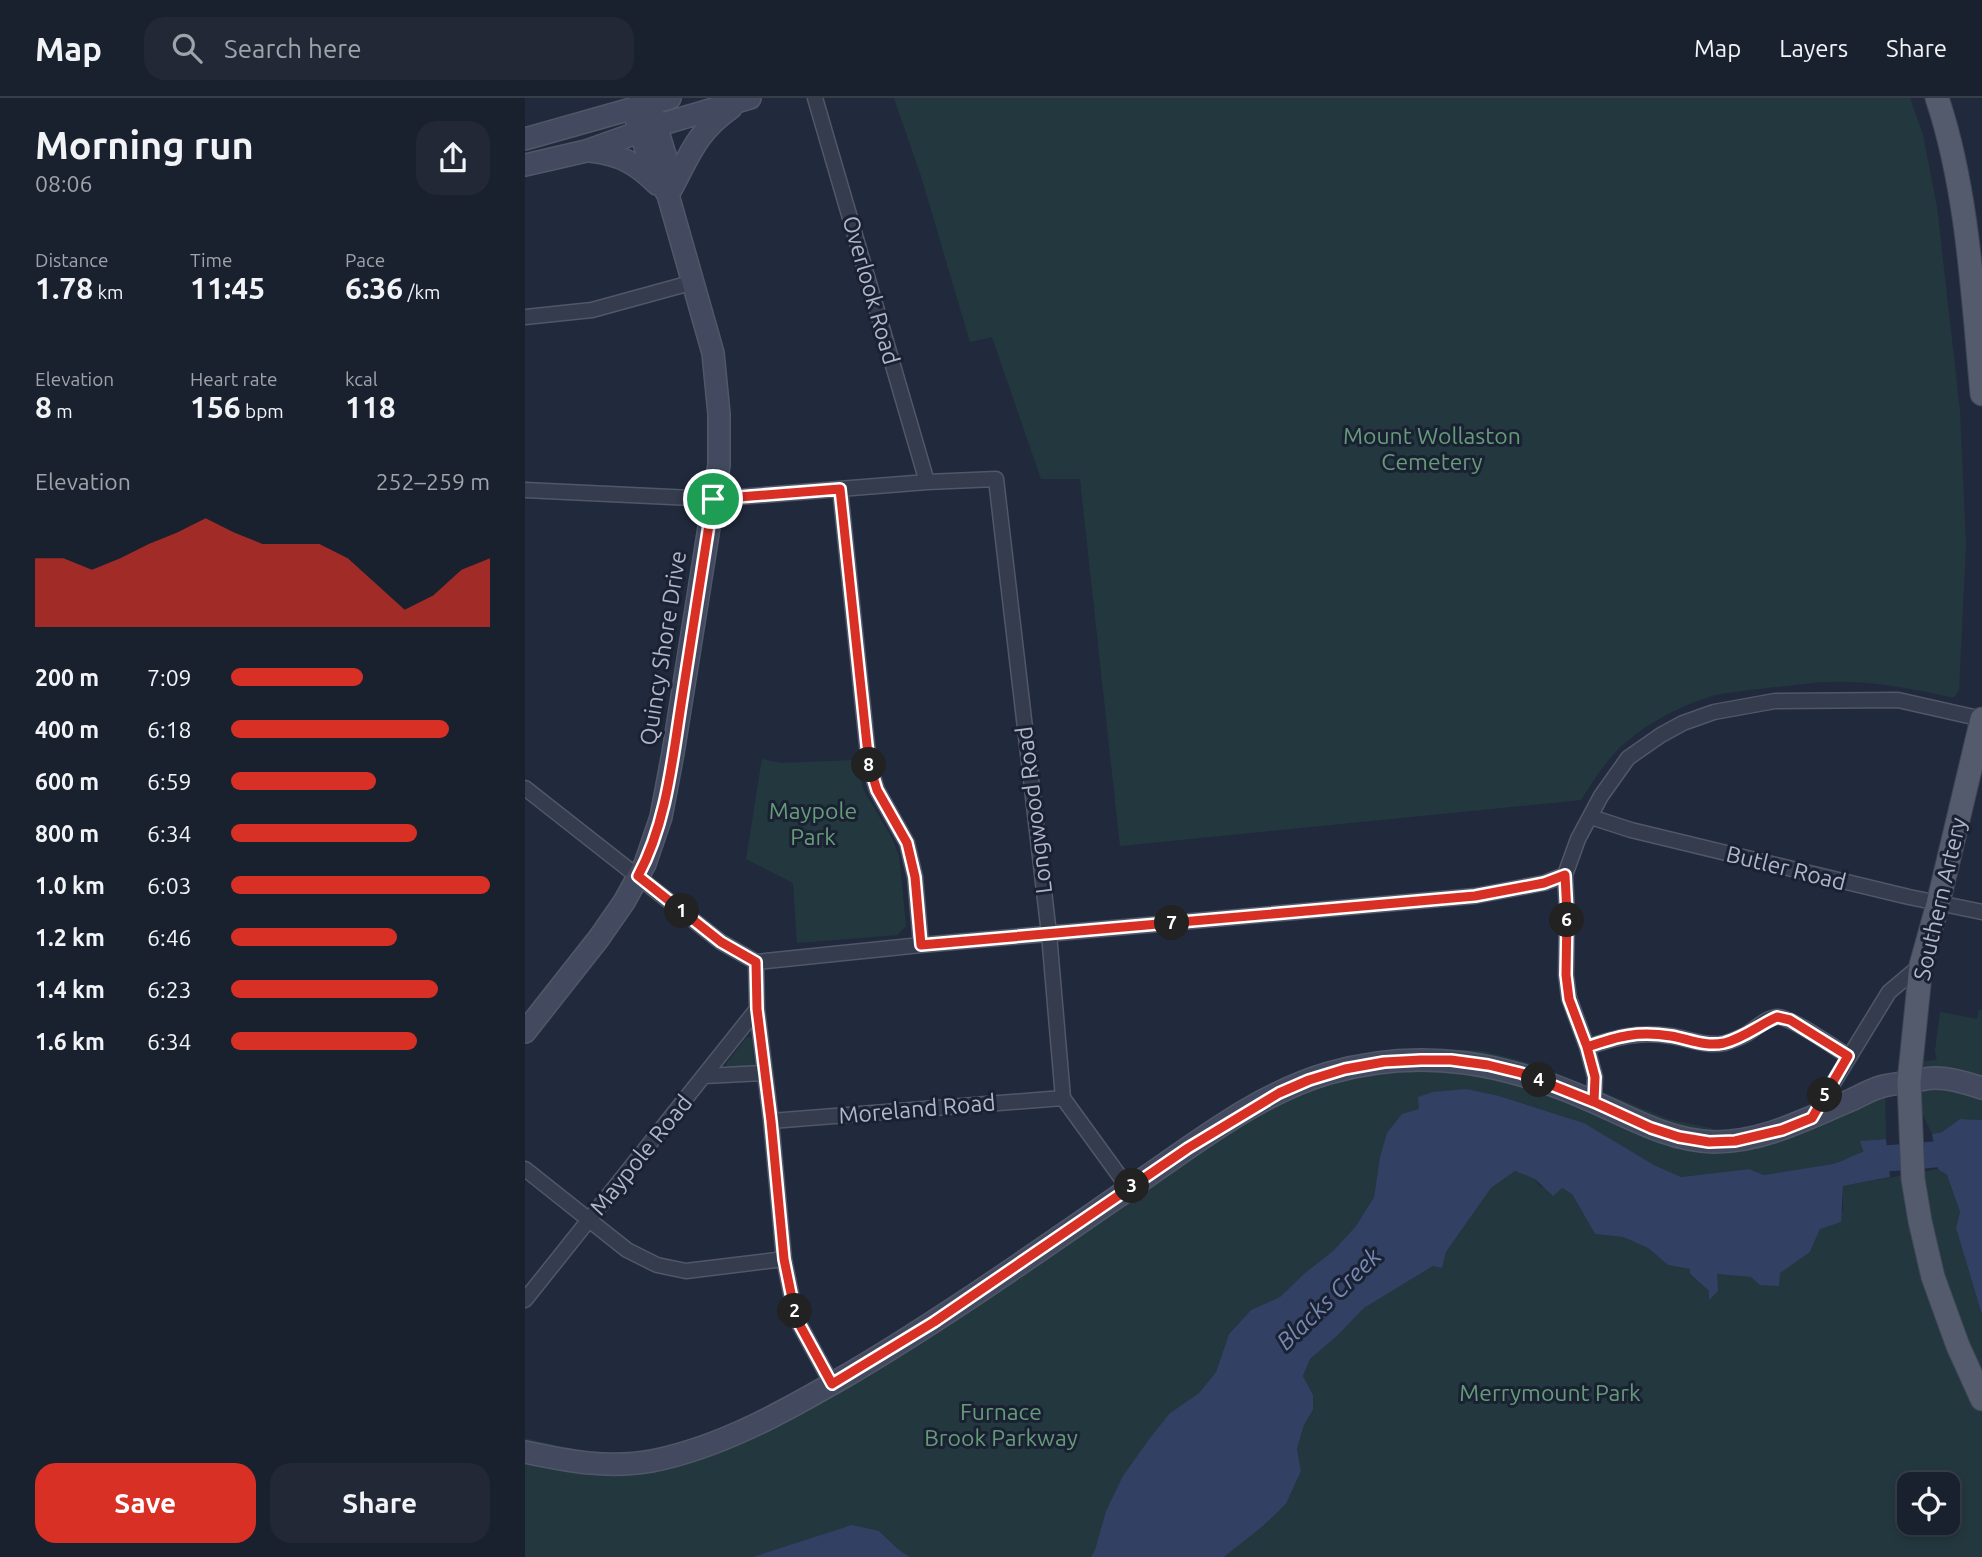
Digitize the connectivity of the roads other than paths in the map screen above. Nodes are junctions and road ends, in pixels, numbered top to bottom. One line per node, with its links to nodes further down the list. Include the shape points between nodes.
1 (815, 98): 13 (street, Overlook Road)
2 (1937, 98): 12 (main road, via 1962,211)
3 (745, 100): 5 (main road); 9 (main road, via 698,138)
4 (651, 104): 5 (main road, Quincy Shore Drive); 6 (main road)
5 (648, 129): 7 (main road); 9 (main road, Quincy Shore Drive, via 652,168)
6 (525, 139)
7 (586, 151): 8 (main road); 9 (main road, via 625,159)
8 (525, 165)
9 (668, 195): 10 (main road, Quincy Shore Drive)
10 (694, 282): 11 (street, via 592,310); 16 (main road, Quincy Shore Drive, via 713,353 719,414 719,465)
11 (525, 317)
12 (1982, 394)
13 (927, 482): 14 (street); 24 (street, Longwood Road, via 996,479)
14 (840, 489): 16 (street); 25 (street, via 869,764 877,790 907,843)
15 (525, 490): 16 (street)
16 (713, 499): 21 (main road, Quincy Shore Drive, via 661,817)
17 (1982, 719): 19 (street, via 1898,700 1775,701 1714,712 1661,734 1628,758); 22 (main road, Southern Artery)
18 (525, 788): 21 (street)
19 (1591, 817): 20 (street); 22 (street, Butler Road)
20 (1565, 875): 24 (street, via 1475,896); 30 (street, via 1569,999)
21 (638, 876): 26 (street, via 721,942); 29 (main road, Quincy Shore Drive, via 599,938)
22 (1938, 904): 23 (street, Butler Road); 27 (main road, Southern Artery)
23 (1982, 912)
24 (1049, 934): 25 (street); 36 (street, Longwood Road)
25 (921, 945): 26 (street)
26 (756, 962): 28 (street)
27 (1921, 965): 31 (street, via 1889,992); 34 (main road, Southern Artery)
28 (757, 1009): 32 (street); 33 (street, Maypole Road)
29 (525, 1032)
30 (1587, 1047): 31 (street, via 1645,1033 1705,1045 1723,1043 1777,1017 1790,1020); 37 (street, via 1595,1077)
31 (1848, 1056): 38 (street)
32 (764, 1073): 33 (street); 39 (street)
33 (704, 1076): 42 (street, Maypole Road)
34 (1909, 1082): 35 (main road, via 1933,1078); 38 (main road, via 1881,1087); 46 (main road, Southern Artery, via 1913,1179 1920,1221 1933,1277)
35 (1982, 1088)
36 (1063, 1098): 39 (street, Moreland Road); 41 (street)
37 (1594, 1102): 38 (main road, via 1651,1128 1709,1142 1759,1136); 41 (main road, via 1521,1073 1451,1060 1384,1062 1345,1069 1267,1099)
38 (1812, 1118)
39 (771, 1121): 43 (street)
40 (525, 1169): 42 (street)
41 (1129, 1189): 45 (main road, via 934,1322)
42 (590, 1219): 43 (street, via 627,1250 657,1265 686,1271); 44 (street, Maypole Road)
43 (784, 1259): 45 (street, via 796,1318)
44 (525, 1300)
45 (832, 1384): 47 (main road, via 727,1437 650,1461 596,1465)
46 (1982, 1399)
47 (525, 1452)

